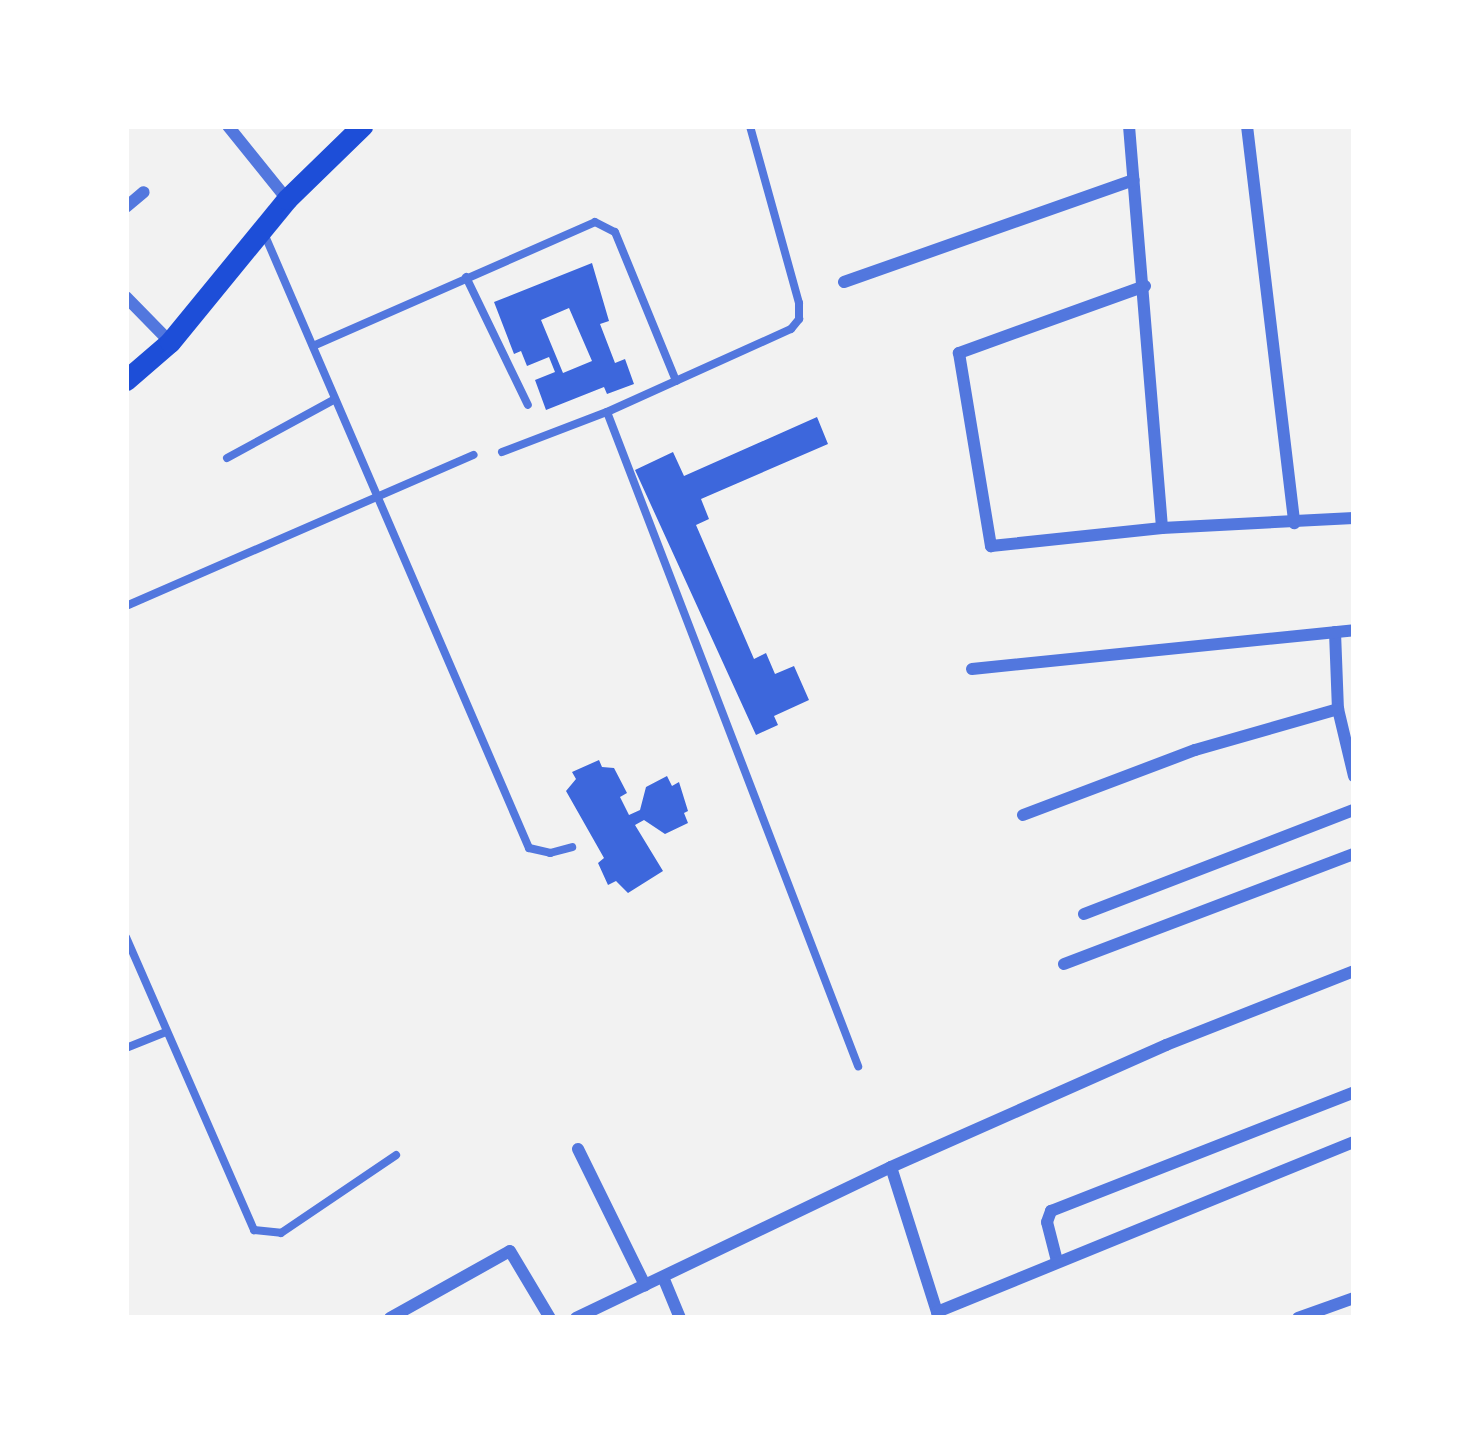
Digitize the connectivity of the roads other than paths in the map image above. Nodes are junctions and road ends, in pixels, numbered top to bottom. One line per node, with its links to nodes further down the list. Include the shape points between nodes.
1 (228, 126): 8 (street)
2 (362, 126): 8 (main road)
3 (750, 126): 18 (lane, via 799,319)
4 (1129, 126): 6 (street)
5 (1247, 126): 27 (street)
6 (1134, 180): 12 (street); 13 (street)
7 (144, 192): 9 (street)
8 (287, 199): 10 (main road)
9 (126, 207)
10 (262, 229): 15 (main road); 16 (lane)
11 (466, 277): 16 (lane); 18 (lane, via 577,228 608,224); 20 (lane)
12 (844, 282)
13 (1144, 286): 28 (street); 28 (street, via 959,353 991,546)
14 (126, 297): 15 (street)
15 (170, 342): 17 (main road)
16 (313, 346): 19 (lane)
17 (126, 380)
18 (676, 382): 21 (lane)
19 (335, 399): 24 (lane); 25 (lane)
20 (528, 405)
21 (607, 412): 22 (lane); 45 (lane)
22 (502, 452)
23 (474, 455): 25 (lane)
24 (227, 458)
25 (377, 500): 29 (lane); 37 (lane, via 529,848)
26 (1354, 518): 27 (street)
27 (1294, 524): 28 (street)
28 (1162, 528)
29 (126, 606)
30 (1354, 630): 31 (street)
31 (1335, 632): 32 (street); 33 (street)
32 (973, 669)
33 (1338, 709): 34 (street); 36 (street, via 1195,750)
34 (1354, 776)
35 (1354, 810): 39 (street)
36 (1024, 815)
37 (572, 847)
38 (1354, 854): 41 (street)
39 (1084, 914)
40 (126, 938): 43 (lane)
41 (1064, 964)
42 (1354, 971): 50 (street)
43 (166, 1032): 44 (lane); 49 (lane, via 254,1230 280,1233)
44 (126, 1048)
45 (858, 1066)
46 (1354, 1092): 51 (street, via 1051,1211)
47 (1354, 1142): 51 (street)
48 (578, 1149): 53 (street)
49 (396, 1155)
50 (891, 1167): 52 (street); 55 (street)
51 (1057, 1261): 55 (street)
52 (663, 1276): 53 (street); 59 (street)
53 (645, 1285): 58 (street)
54 (1354, 1298): 60 (street)
55 (938, 1315)
56 (389, 1318): 57 (street, via 511,1251)
57 (550, 1318)
58 (576, 1318)
59 (680, 1318)
60 (1298, 1318)

